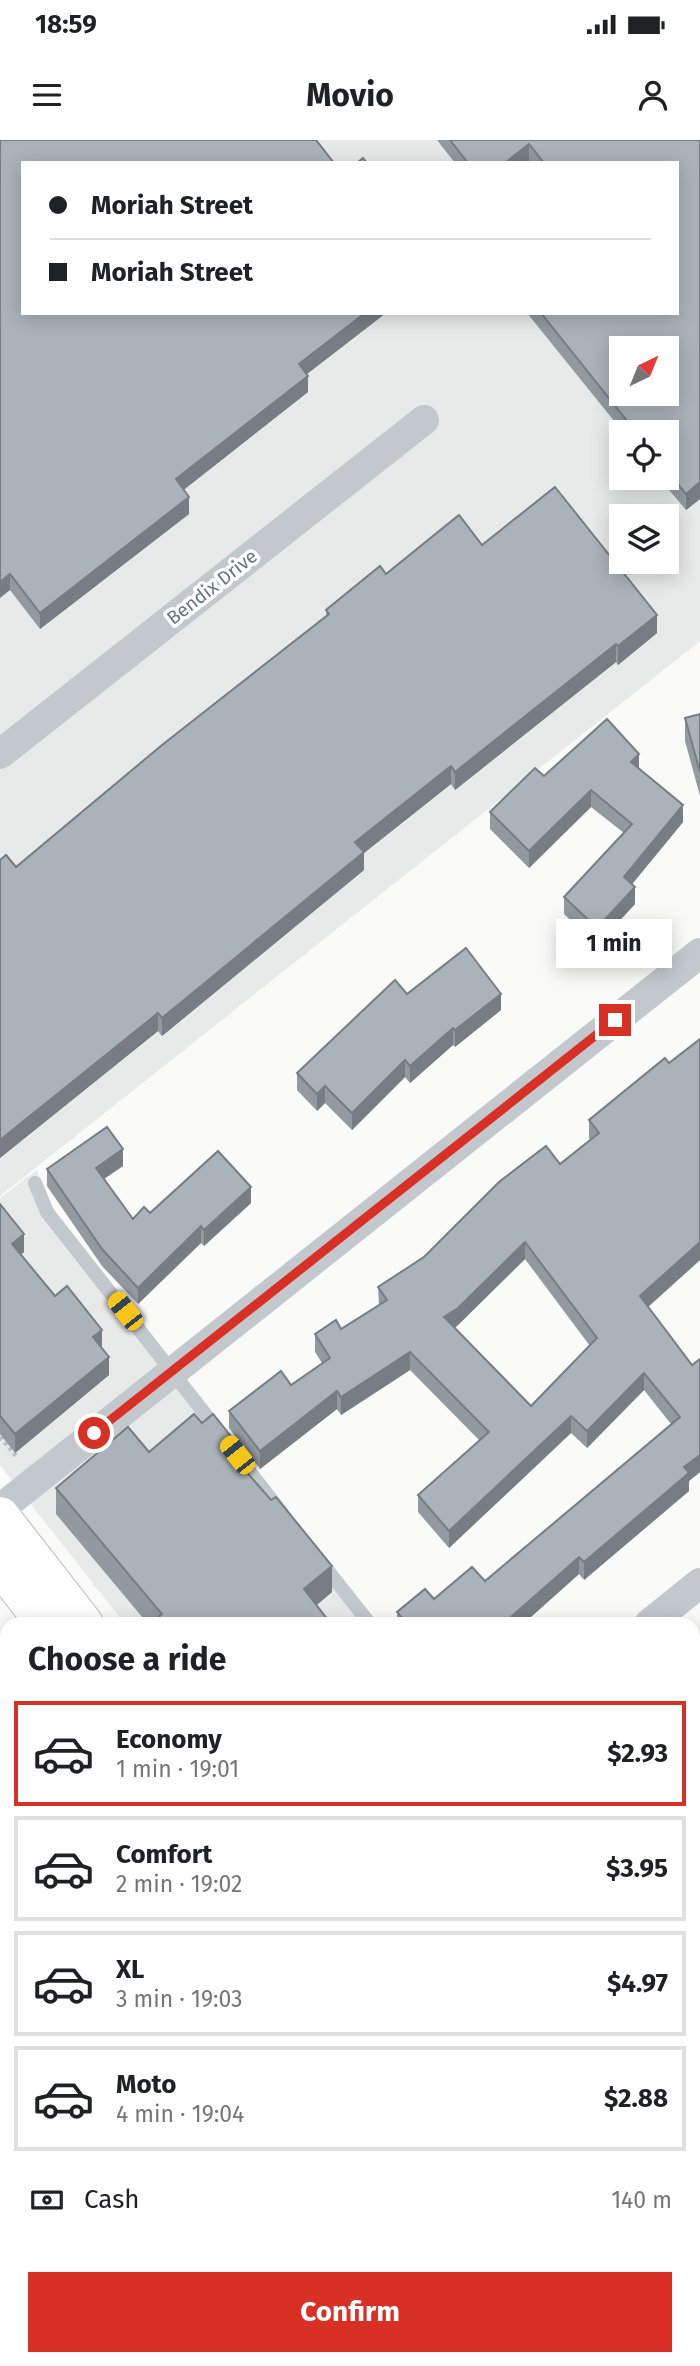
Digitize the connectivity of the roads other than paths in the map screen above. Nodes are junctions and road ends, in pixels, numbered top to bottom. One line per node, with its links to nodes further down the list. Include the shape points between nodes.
1 (424, 419): 2 (street, Bendix Drive)
2 (0, 754)
3 (700, 953): 5 (street)
4 (35, 1183): 5 (lane, via 47,1212)
5 (172, 1371): 6 (street); 8 (lane)
6 (0, 1509)
7 (0, 1516): 13 (main road)
8 (292, 1525)
9 (309, 1547): 14 (lane)
10 (0, 1565): 12 (main road)
11 (700, 1583): 15 (street)
12 (41, 1617)
13 (79, 1617)
14 (364, 1617)
15 (658, 1617)

